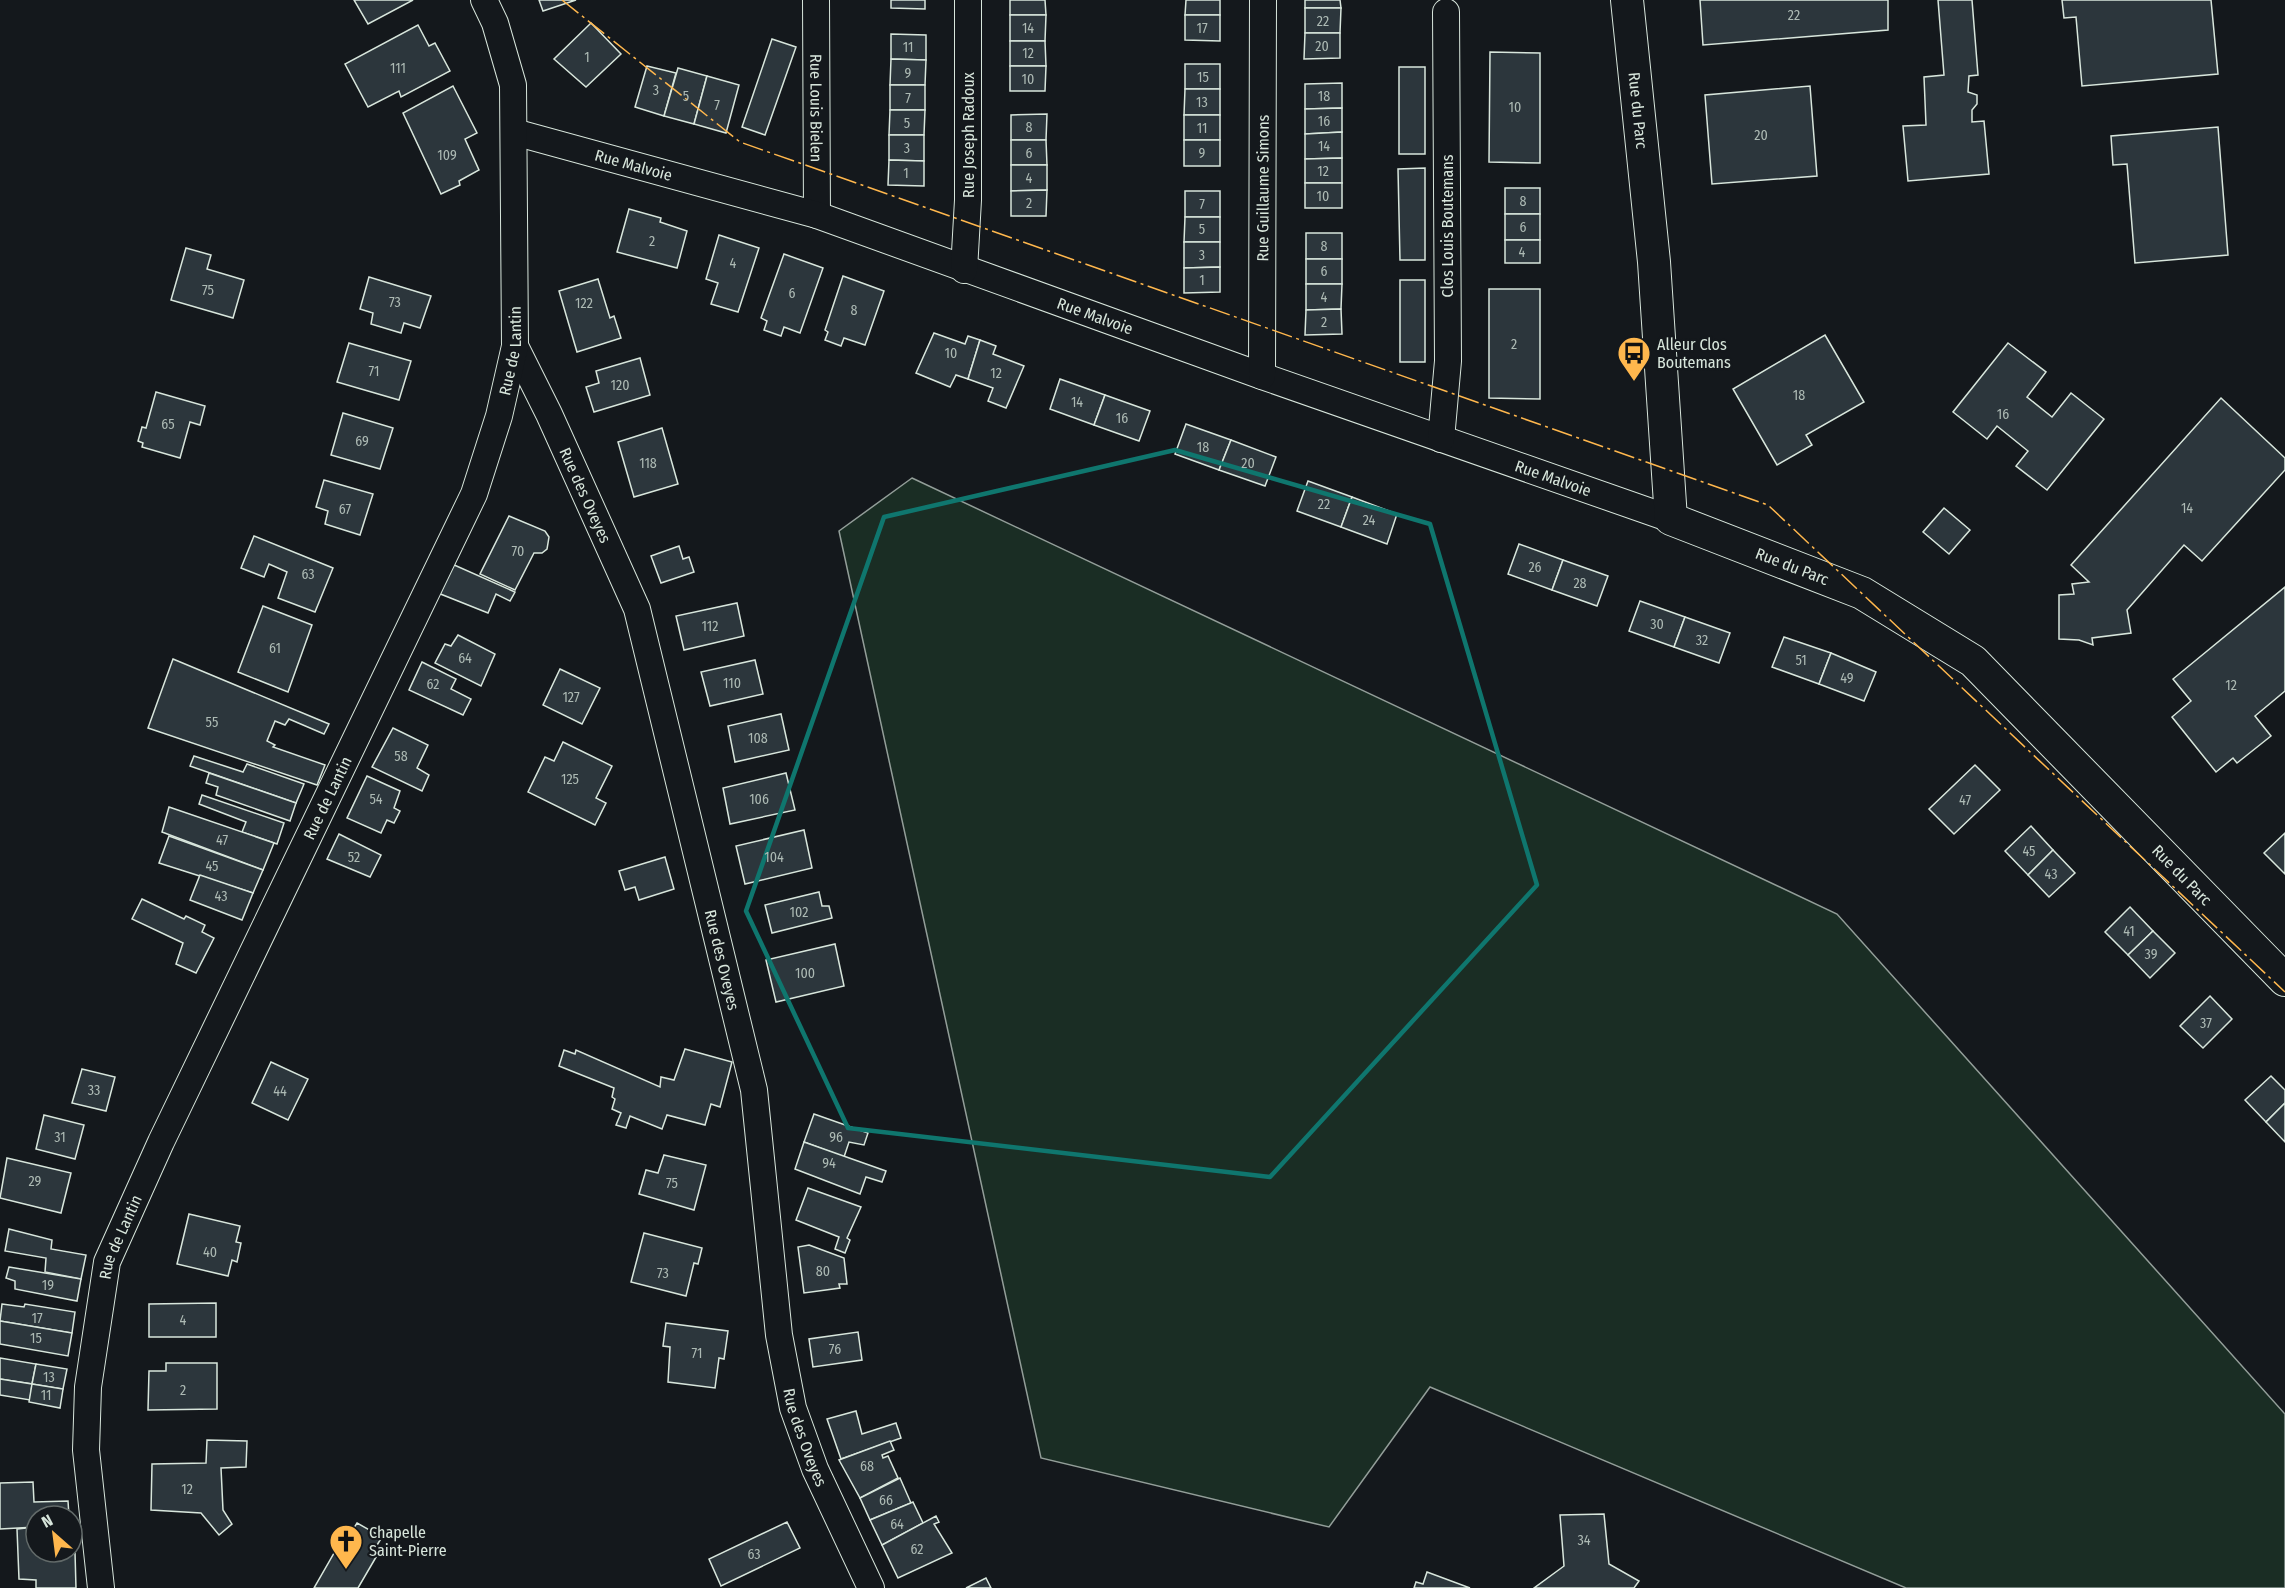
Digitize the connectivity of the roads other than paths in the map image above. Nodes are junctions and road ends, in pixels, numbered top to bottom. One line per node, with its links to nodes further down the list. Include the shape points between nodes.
1 (484, 0): 7 (street, Rue de Lantin, via 513,85)
2 (816, 0): 8 (street, Rue Louis Bielen)
3 (968, 0): 9 (street, Rue Joseph Radoux)
4 (1263, 0): 11 (street, Rue Guillaume Simons)
5 (1627, 0): 13 (street, Rue du Parc, via 1654,262)
6 (1446, 12): 12 (street, Clos Louis Boutemans, via 1448,361)
7 (514, 132): 8 (street, Rue Malvoie); 10 (street, Rue de Lantin)
8 (817, 215): 9 (street, Rue Malvoie)
9 (964, 270): 11 (street, Rue Malvoie)
10 (515, 346): 15 (street, Rue de Lantin, via 500,416 474,494 166,1131 107,1262 88,1387 86,1450); 16 (street, Rue des Oveyes, via 637,609 752,1079 779,1335 793,1408 815,1469)
11 (1262, 376): 12 (street, Rue Malvoie)
12 (1442, 439): 13 (street, Rue Malvoie)
13 (1671, 519): 14 (street, Rue du Parc, via 1862,593 1973,661)
14 (2285, 980)
15 (101, 1588)
16 (871, 1588)

